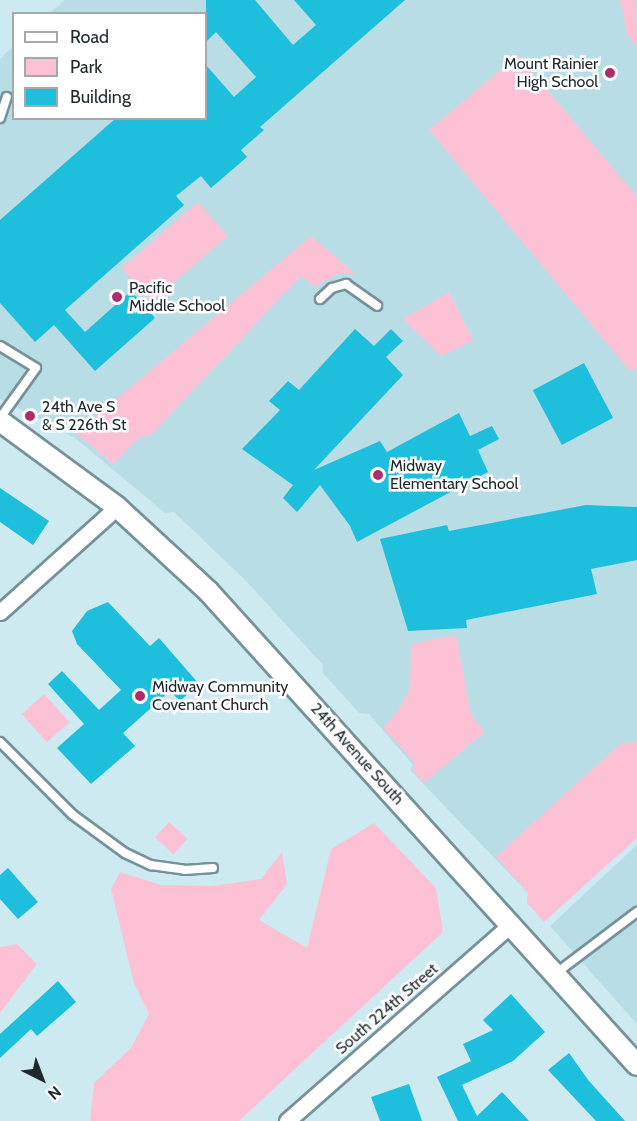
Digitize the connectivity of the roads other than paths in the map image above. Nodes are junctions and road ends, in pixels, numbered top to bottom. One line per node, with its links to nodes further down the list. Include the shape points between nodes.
1 (7, 97): 2 (lane)
2 (0, 118)
3 (320, 298): 4 (lane, via 332,288 346,284)
4 (377, 306)
5 (0, 346): 6 (lane, via 36,369)
6 (0, 420): 7 (street, 24th Avenue South)
7 (117, 507): 8 (street); 12 (street, 24th Avenue South, via 237,621)
8 (0, 612)
9 (0, 742): 10 (lane, via 73,815 125,853 151,865)
10 (213, 868)
11 (637, 912): 13 (lane)
12 (511, 924): 13 (street, 24th Avenue South); 15 (street, South 224th Street)
13 (555, 974): 14 (street, 24th Avenue South)
14 (637, 1065)
15 (287, 1121)

